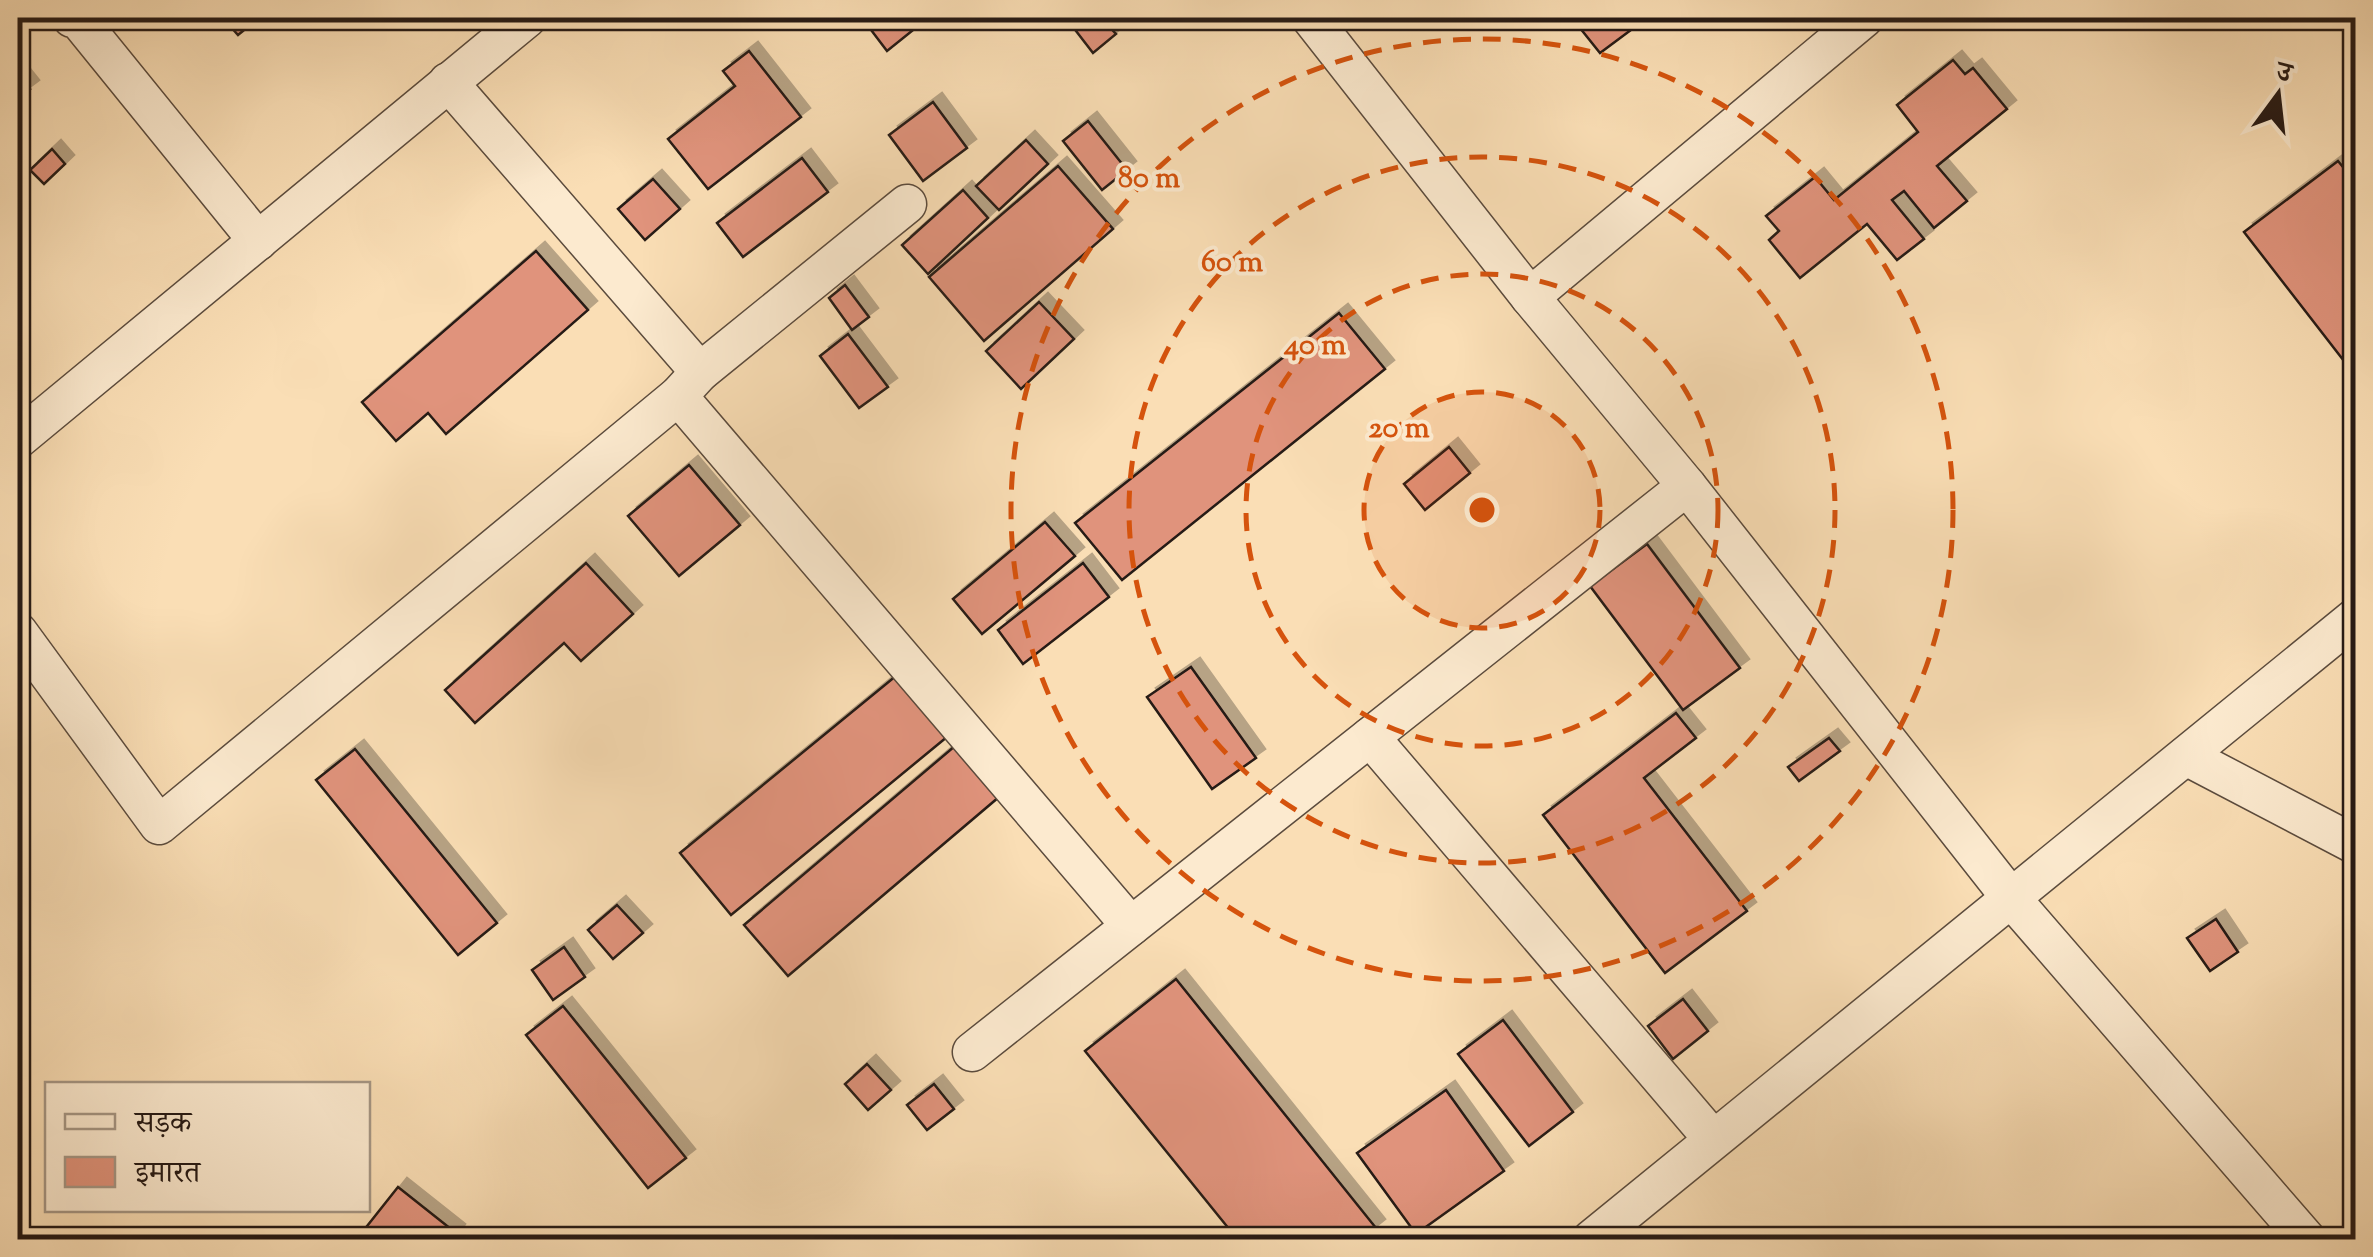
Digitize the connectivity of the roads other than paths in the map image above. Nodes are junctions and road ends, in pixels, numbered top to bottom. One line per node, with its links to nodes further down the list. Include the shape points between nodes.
1 (72, 18): 7 (street)
2 (526, 18): 5 (street)
3 (1310, 18): 8 (street)
4 (1864, 18): 8 (street)
5 (448, 82): 7 (street); 9 (street)
6 (907, 204): 9 (street)
7 (258, 241): 10 (street)
8 (1530, 296): 11 (street)
9 (689, 384): 13 (street, via 159,825); 18 (street)
10 (18, 439)
11 (1687, 486): 14 (street); 17 (street)
12 (2356, 617): 15 (street)
13 (18, 632)
14 (1370, 737): 18 (street); 20 (street)
15 (2186, 756): 16 (street); 17 (street)
16 (2356, 846)
17 (2011, 898): 20 (street); 22 (street)
18 (1131, 926): 19 (street)
19 (972, 1052)
20 (1712, 1138): 21 (street)
21 (1591, 1240)
22 (2307, 1240)

